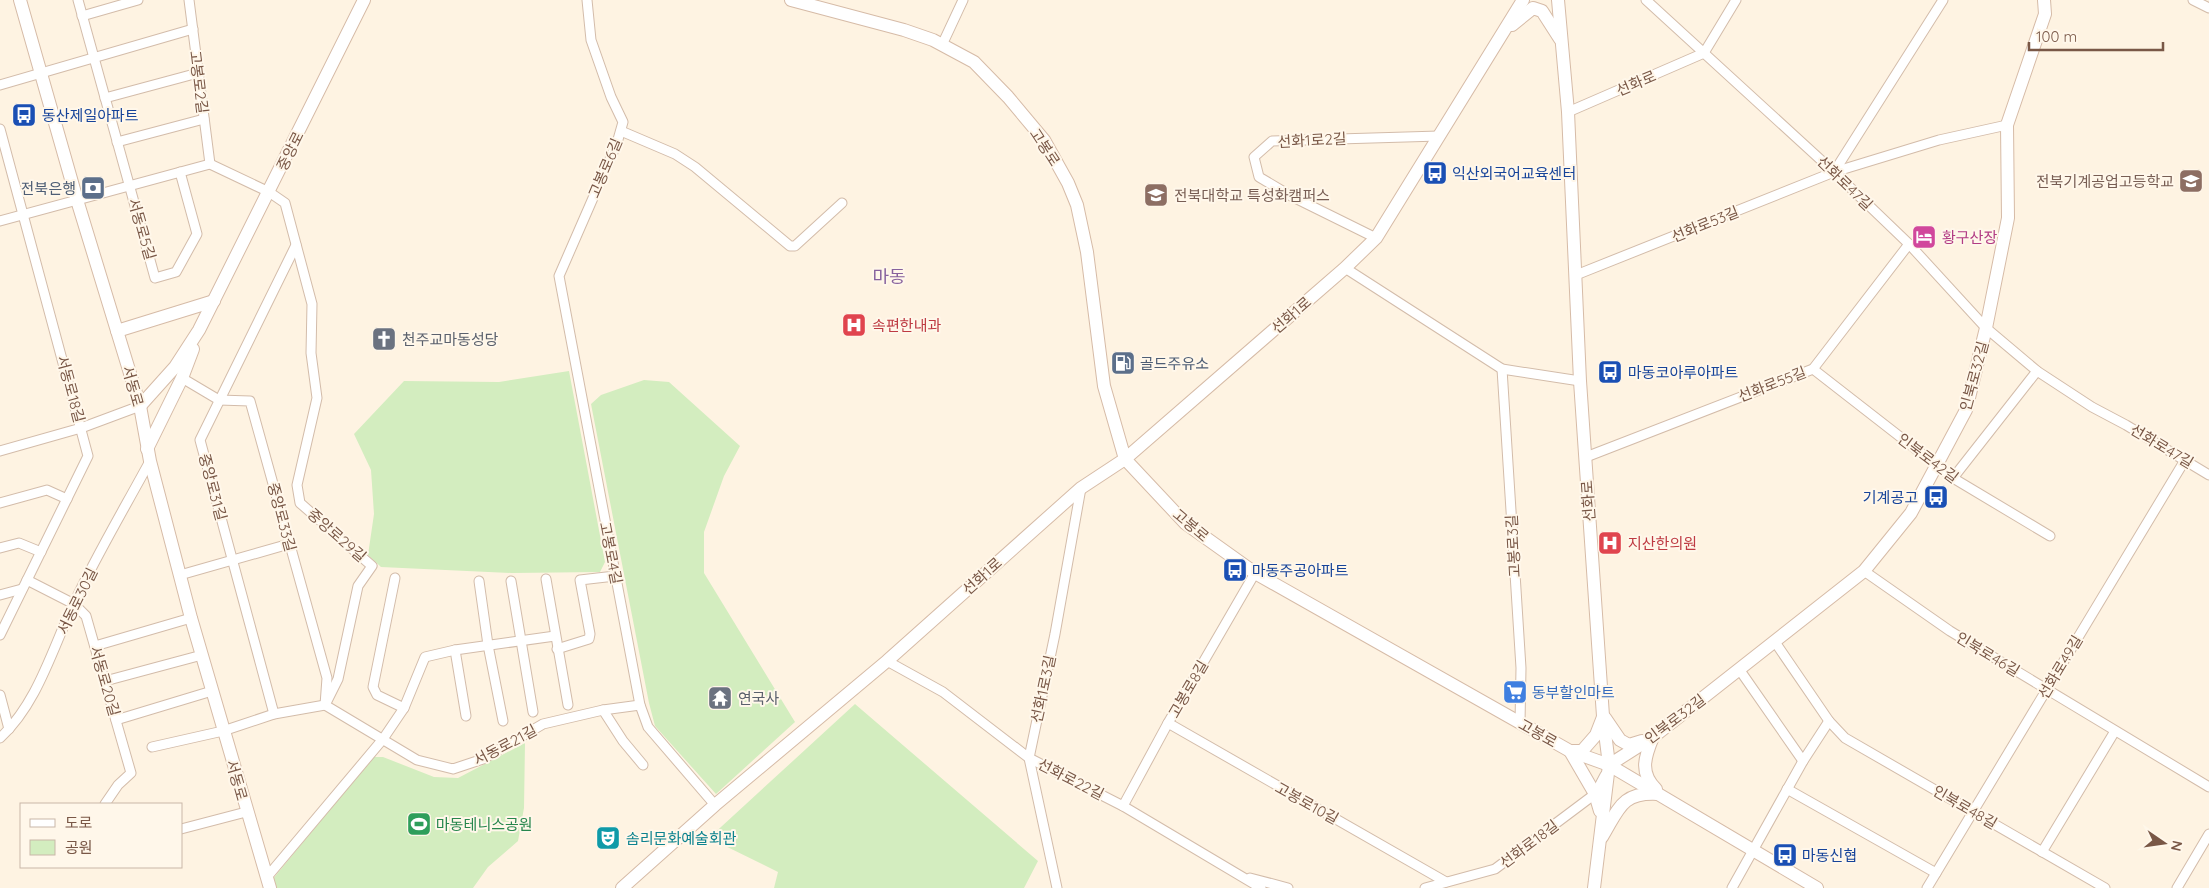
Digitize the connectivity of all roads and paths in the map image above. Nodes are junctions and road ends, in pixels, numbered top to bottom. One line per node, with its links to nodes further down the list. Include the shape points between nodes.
1 (20, 0): 24 (street, 서동로)
2 (78, 0): 17 (street, 서동로5길)
3 (138, 0): 17 (street)
4 (189, 0): 18 (street, 고봉로2길)
5 (364, 0): 39 (street, 중앙로)
6 (587, 0): 32 (street, 고봉로6길, via 591,40 623,122)
7 (791, 0): 21 (street, 고봉로, via 904,30)
8 (962, 0): 21 (street)
9 (1523, 0): 19 (street, 선화1로)
10 (1558, 0): 20 (street, 선화로)
11 (1646, 0): 22 (street, 선화로47길)
12 (1736, 0): 22 (street)
13 (1943, 0): 37 (street)
14 (2044, 0): 30 (street, 인북로32길, via 2045,14)
15 (2193, 0): 16 (street)
16 (2209, 8)
17 (82, 16): 23 (street, 서동로5길)
18 (193, 29): 23 (street); 25 (street, 고봉로2길)
19 (1505, 30): 20 (street, via 1533,8 1542,11); 33 (street, 선화1로)
20 (1560, 39): 28 (street, 선화로)
21 (942, 45): 65 (street, 고봉로, via 974,62 1008,97 1044,140 1068,183 1077,205 1087,252 1104,386)
22 (1704, 53): 28 (street, 선화로); 37 (street, 선화로47길)
23 (94, 57): 24 (street); 27 (street, 서동로5길)
24 (40, 72): 26 (street); 40 (street, 서동로)
25 (198, 73): 27 (street); 29 (street, 고봉로2길)
26 (0, 85)
27 (105, 98): 34 (street, 서동로5길)
28 (1568, 112): 48 (street, 선화로)
29 (204, 119): 34 (street); 35 (street, 고봉로2길)
30 (2007, 126): 37 (street, 선화로53길, via 1939,140); 51 (street, 인북로32길, via 2008,218)
31 (0, 129): 42 (street, 서동로18길)
32 (621, 131): 41 (street, via 675,154 790,246 795,246); 49 (street, 고봉로6길)
33 (1439, 136): 44 (street, 선화1로); 44 (street, 선화1로2길, via 1272,141 1254,158 1259,176 1291,196)
34 (118, 142): 38 (street, 서동로5길)
35 (210, 164): 36 (street); 39 (street)
36 (180, 172): 38 (street); 38 (street, 서동로5길, via 197,234 176,272 155,278)
37 (1834, 172): 45 (street, 선화로47길); 48 (street, 선화로53길)
38 (129, 185): 40 (street)
39 (269, 192): 46 (street, 중앙로29길, via 285,203); 50 (street, 중앙로)
40 (77, 200): 42 (street); 53 (street, 서동로)
41 (842, 203)
42 (23, 215): 43 (street); 61 (street, 서동로18길)
43 (0, 221)
44 (1376, 238): 47 (street, 선화1로)
45 (1909, 244): 51 (street, 선화로47길); 55 (street, 선화로55길)
46 (296, 245): 59 (street, 중앙로31길); 106 (street, 중앙로29길, via 312,304 311,353 317,398 297,485 300,502 372,566 358,586 338,679)
47 (1345, 268): 54 (street); 65 (street, 선화1로)
48 (1576, 275): 58 (street, 선화로)
49 (559, 276): 81 (street, 고봉로4길)
50 (214, 300): 52 (street, 중앙로); 53 (street)
51 (1986, 328): 56 (street, 선화로47길); 67 (street, 인북로32길, via 1966,410)
52 (199, 330): 57 (street); 60 (street, 중앙로, via 175,367)
53 (117, 331): 60 (street, 서동로)
54 (1502, 369): 58 (street); 118 (street, 고봉로3길, via 1520,668)
55 (1813, 369): 64 (street, 선화로55길); 67 (street, 인북로42길)
56 (2037, 371): 66 (street, 선화로47길); 69 (street)
57 (182, 378): 59 (street, 중앙로33길); 63 (street)
58 (1580, 381): 64 (street, 선화로)
59 (218, 400): 74 (street, 중앙로33길, via 250,401); 77 (street, 중앙로31길, via 200,440)
60 (140, 406): 61 (street); 63 (street, 서동로)
61 (81, 428): 62 (street); 71 (street, 서동로18길, via 88,456)
62 (0, 451)
63 (148, 455): 80 (street, 서동로); 89 (street, 서동로30길)
64 (1586, 457): 114 (street, 선화로)
65 (1125, 459): 70 (street, 선화1로); 79 (street, 고봉로, via 1185,523)
66 (2184, 460): 68 (street, 선화로47길); 103 (street, 선화로49길)
67 (1937, 467): 69 (street, 인북로42길); 78 (street, 인북로32길, via 1911,514)
68 (2209, 475)
69 (1953, 478): 73 (street, 인북로42길)
70 (1081, 488): 100 (street, 선화1로); 128 (street, 선화1로3길, via 1055,634)
71 (67, 499): 72 (street, via 47,490); 76 (street, 서동로18길)
72 (0, 503)
73 (2050, 536)
74 (289, 544): 77 (street); 106 (street, 중앙로33길, via 327,678)
75 (0, 548): 76 (street, via 19,543)
76 (41, 552): 84 (street, 서동로18길)
77 (232, 560): 80 (street); 112 (street, 중앙로31길)
78 (1864, 571): 94 (street, 인북로32길); 103 (street, 인북로46길, via 1950,631)
79 (1255, 574): 118 (street, 고봉로); 119 (street, 고봉로8길)
80 (180, 575): 90 (street, 서동로)
81 (615, 576): 97 (street, via 580,580 589,639); 108 (street, 고봉로4길)
82 (395, 578): 109 (street, via 373,687 377,695)
83 (546, 579): 92 (street)
84 (27, 580): 87 (street, 서동로18길); 89 (street, 서동로20길)
85 (479, 580): 95 (street)
86 (511, 581): 93 (street)
87 (22, 589): 88 (street); 91 (street, 서동로18길)
88 (0, 595)
89 (74, 604): 96 (street, 서동로20길, via 86,616); 120 (street, 서동로30길, via 32,697)
90 (191, 618): 96 (street); 99 (street, 서동로)
91 (0, 635)
92 (555, 636): 93 (street); 97 (street)
93 (520, 640): 95 (street); 111 (street)
94 (1775, 642): 101 (street, 인북로32길); 117 (street, 인북로48길)
95 (488, 645): 98 (street); 116 (street)
96 (95, 646): 102 (street, 서동로20길)
97 (557, 649): 107 (street)
98 (455, 650): 109 (street, via 422,660); 113 (street)
99 (202, 655): 102 (street); 104 (street, 서동로)
100 (887, 661): 128 (street, 선화로22길, via 943,692); 137 (street, 선화1로)
101 (1739, 669): 123 (street, 인북로32길); 129 (street)
102 (105, 682): 115 (street, 서동로20길)
103 (2046, 690): 122 (street, 인북로46길); 140 (street, 선화로49길)
104 (212, 691): 115 (street); 121 (street, 서동로)
105 (0, 696): 120 (street)
106 (325, 705): 112 (street); 125 (street, 서동로21길)
107 (568, 705)
108 (640, 705): 110 (street, 서동로21길); 137 (street, 고봉로4길, via 648,727)
109 (404, 708): 125 (street)
110 (603, 710): 125 (street, 서동로21길, via 543,724 483,759 453,769 418,760); 130 (street)
111 (533, 712)
112 (274, 714): 121 (street)
113 (466, 716)
114 (1603, 716): 123 (street, via 1620,740 1629,745); 127 (street, via 1589,746 1582,751); 131 (street, 선화로)
115 (116, 720): 136 (street, 서동로20길, via 131,773)
116 (503, 721)
117 (1829, 721): 129 (street); 140 (street, 인북로48길, via 1846,738)
118 (1520, 722): 127 (street, 고봉로)
119 (1168, 723): 138 (street, 고봉로8길); 149 (street, 고봉로10길)
120 (9, 729): 124 (street, 서동로30길)
121 (223, 731): 126 (street); 139 (street, 서동로)
122 (2115, 732): 132 (street, 인북로46길); 145 (street)
123 (1654, 737): 131 (street, 인북로32길); 135 (street, via 1645,757 1647,781)
124 (0, 738)
125 (383, 739): 148 (street)
126 (152, 747)
127 (1570, 751): 131 (street, 고봉로); 134 (street)
128 (1028, 758): 138 (street, 선화로22길); 151 (street, 선화1로3길)
129 (1803, 761): 133 (street)
130 (643, 765)
131 (1609, 765): 134 (street, 선화로18길); 135 (street, 고봉로); 143 (street, 선화로)
132 (2209, 787)
133 (1788, 789): 144 (street); 146 (street)
134 (1596, 794): 143 (street, via 1600,807); 149 (street, 선화로18길, via 1495,869)
135 (1661, 794): 143 (street, via 1641,793 1628,798); 144 (street, 고봉로)
136 (106, 803)
137 (715, 805): 150 (street, 선화1로)
138 (1123, 806): 147 (street, 선화로22길)
139 (246, 812): 141 (street, 서동로); 148 (street, 서동로)
140 (1972, 812): 145 (street, 인북로48길); 146 (street, 선화로49길)
141 (182, 829)
142 (2209, 834): 160 (street)
143 (1599, 841): 155 (street, 선화로)
144 (1753, 850): 156 (street); 157 (street, 고봉로)
145 (2042, 852): 159 (street, 인북로48길)
146 (1936, 873): 158 (street, 선화로49길)
147 (1243, 876): 152 (street, 선화로22길); 153 (street)
148 (268, 882)
149 (1446, 882): 154 (street, 선화로18길)
150 (622, 888)
151 (1057, 888)
152 (1261, 888)
153 (1288, 888)
154 (1425, 888)
155 (1594, 888)
156 (1732, 888)
157 (1817, 888)
158 (1927, 888)
159 (2105, 888)
160 (2176, 888)

